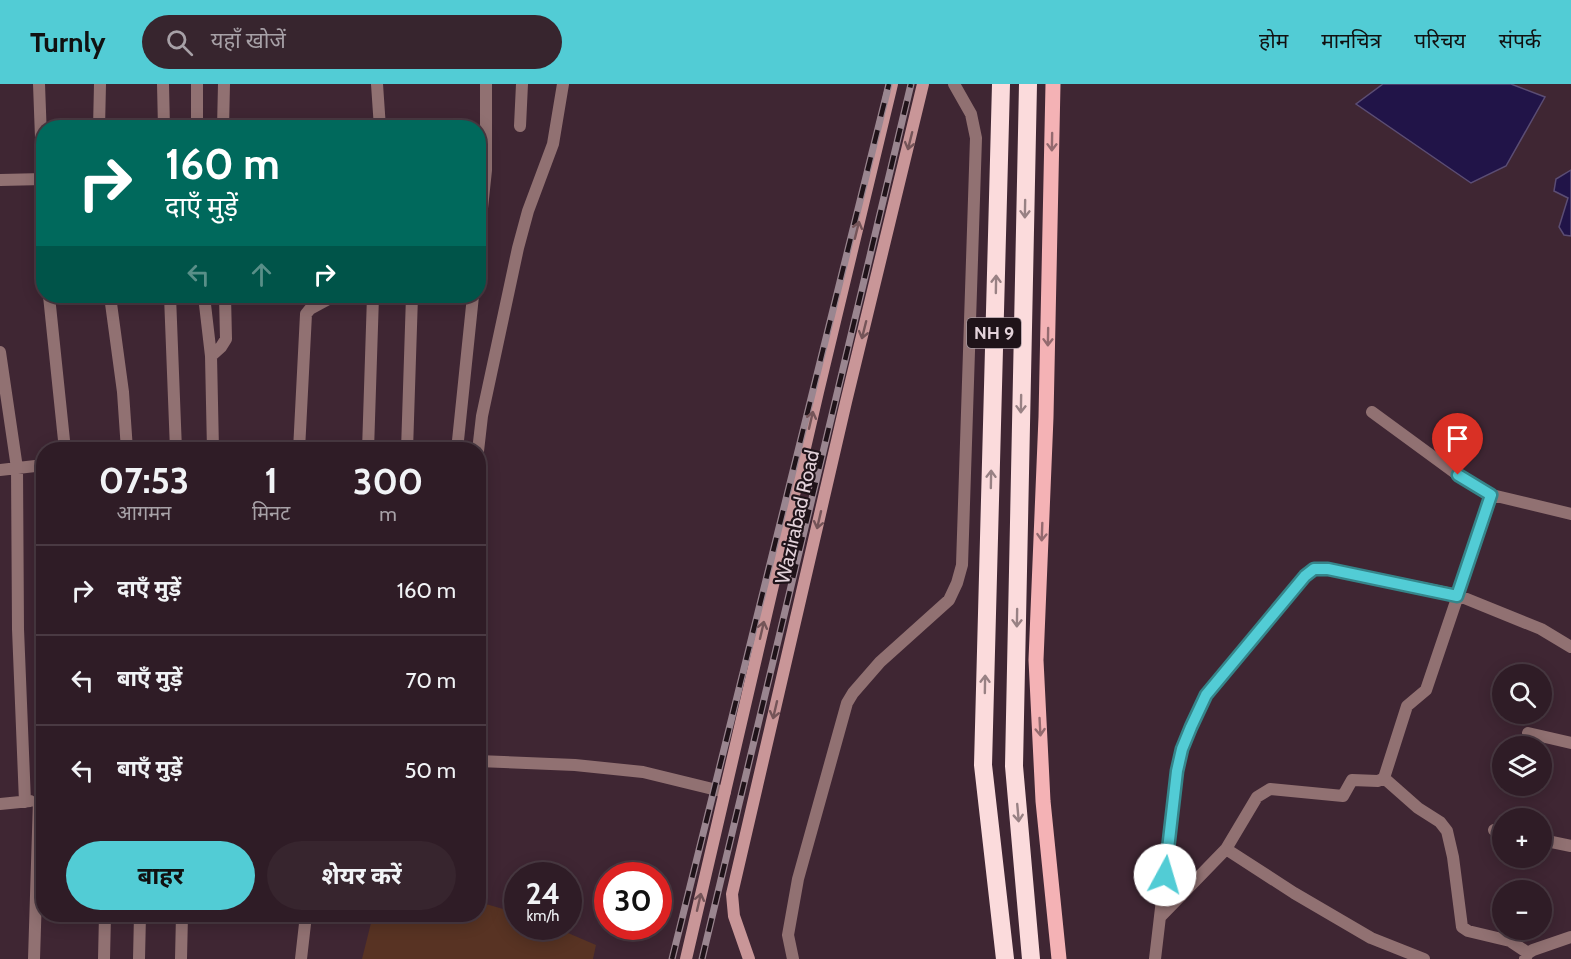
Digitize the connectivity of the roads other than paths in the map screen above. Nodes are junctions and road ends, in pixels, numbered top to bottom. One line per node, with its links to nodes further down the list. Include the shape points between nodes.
1 (39, 84): 16 (street)
2 (100, 84): 17 (street)
3 (163, 84): 18 (street)
4 (197, 84): 19 (street)
5 (224, 84): 20 (street)
6 (377, 84): 21 (street)
7 (486, 84): 22 (street)
8 (522, 84): 23 (street)
9 (563, 84): 46 (street, via 553,144 518,248)
10 (892, 84): 58 (main road, Wazirabad Road, one-way to 10)
11 (923, 84): 80 (main road, Wazirabad Road, one-way to 80, via 732,894 734,916)
12 (954, 84): 81 (street, via 971,114 976,138 962,565 949,600 880,662 847,703 798,879 788,935)
13 (1001, 84): 71 (highway, NH 9, one-way to 13, via 983,765)
14 (1028, 84): 84 (highway, NH 9, one-way to 84, via 1014,766)
15 (1053, 84): 85 (main road, one-way to 85, via 1036,660 1043,801)
16 (40, 120)
17 (99, 120)
18 (164, 120)
19 (196, 120)
20 (223, 120)
21 (379, 120)
22 (484, 120)
23 (520, 126)
24 (36, 179): 25 (street)
25 (0, 180)
26 (51, 303): 38 (street)
27 (111, 303): 39 (street)
28 (170, 303): 40 (street)
29 (205, 303): 36 (street)
30 (225, 303): 36 (street, via 226,339)
31 (321, 303): 42 (street, via 306,314)
32 (373, 303): 43 (street)
33 (412, 303): 44 (street)
34 (472, 303): 45 (street)
35 (0, 352): 48 (street)
36 (211, 356): 41 (street)
37 (1372, 412): 50 (street)
38 (64, 442)
39 (126, 442)
40 (176, 442)
41 (213, 442)
42 (299, 442)
43 (369, 442)
44 (407, 442)
45 (458, 442)
46 (479, 442)
47 (36, 466): 48 (street)
48 (17, 468): 49 (street); 60 (street)
49 (0, 470)
50 (1491, 495): 51 (street); 52 (street)
51 (1571, 514)
52 (1457, 596): 53 (street, via 1541,629); 57 (street, via 1425,690 1407,705); 66 (street, via 1328,569 1314,569 1305,576 1206,695 1191,727 1177,771)
53 (1571, 647)
54 (1528, 733): 55 (street)
55 (1571, 743)
56 (486, 761): 58 (street, via 643,772)
57 (1384, 778): 64 (street, via 1352,780 1343,796 1270,789 1257,797); 73 (street, via 1447,831 1461,927 1510,940)
58 (724, 792): 79 (main road, Wazirabad Road, one-way to 58)
59 (36, 801): 60 (street)
60 (25, 802): 61 (street)
61 (0, 804)
62 (1552, 842): 63 (street)
63 (1571, 846)
64 (1226, 849): 66 (street); 87 (street, via 1371,938)
65 (36, 914): 74 (street)
66 (1161, 916): 86 (street)
67 (105, 922): 75 (street)
68 (141, 922): 76 (street)
69 (182, 922): 77 (street)
70 (305, 922): 78 (street)
71 (1001, 931): 82 (main road); 83 (highway)
72 (1570, 938): 73 (street)
73 (1526, 956)
74 (34, 959)
75 (104, 959)
76 (139, 959)
77 (181, 959)
78 (301, 959)
79 (686, 959)
80 (749, 959)
81 (793, 959)
82 (998, 959)
83 (1005, 959)
84 (1031, 959)
85 (1059, 959)
86 (1155, 959)
87 (1424, 959)

